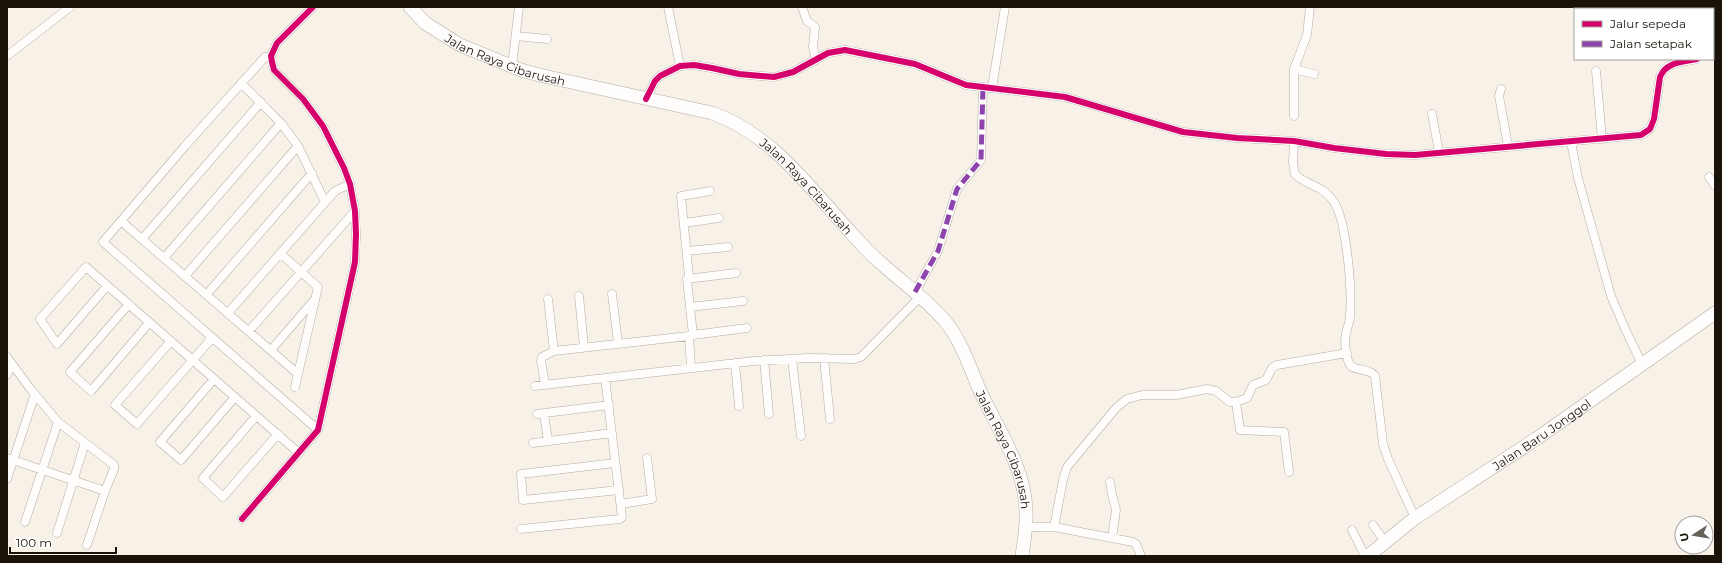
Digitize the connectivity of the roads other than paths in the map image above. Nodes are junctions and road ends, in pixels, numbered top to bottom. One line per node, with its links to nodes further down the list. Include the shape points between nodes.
1 (70, 7): 11 (street)
2 (313, 7): 12 (street, via 277,43)
3 (410, 7): 15 (main road, Jalan Raya Cibarusah, via 425,23 456,43)
4 (519, 7): 9 (street)
5 (668, 7): 16 (street)
6 (802, 7): 13 (street, via 807,21 815,28 813,47)
7 (1005, 7): 22 (street)
8 (1310, 7): 17 (street, via 1307,35)
9 (516, 36): 10 (street); 15 (street)
10 (547, 39)
11 (7, 56)
12 (271, 56): 20 (street, via 265,57); 37 (street, via 274,70 303,100 323,126)
13 (816, 60): 16 (street, via 793,72 774,77 739,74 700,66); 21 (street, via 836,51 853,50 915,64 966,85)
14 (1692, 60): 29 (street, via 1669,65 1662,71 1654,119 1647,132 1641,135)
15 (512, 66): 24 (main road, Jalan Raya Cibarusah, via 540,75)
16 (680, 66): 24 (street, via 660,76)
17 (1294, 69): 19 (street); 27 (street)
18 (1596, 71): 29 (street)
19 (1314, 74)
20 (241, 83): 25 (street); 43 (street)
21 (983, 87): 22 (street); 57 (street, via 982,160 957,189 938,251)
22 (992, 88): 30 (street, via 1066,97 1183,132)
23 (1501, 89): 33 (street, via 1499,96)
24 (646, 99): 57 (main road, Jalan Raya Cibarusah, via 724,117 760,138 794,168 882,264)
25 (261, 102): 28 (street); 45 (street)
26 (1432, 114): 34 (street)
27 (1294, 116)
28 (281, 123): 32 (street); 49 (street)
29 (1602, 139): 31 (street)
30 (1294, 141): 34 (street, via 1386,154 1414,155); 76 (street, via 1295,174 1324,191 1334,202 1343,228 1348,263 1350,312 1346,334)
31 (1571, 142): 33 (street); 83 (street, via 1578,178 1611,296)
32 (298, 146): 35 (street); 52 (street)
33 (1508, 146): 34 (street)
34 (1439, 152)
35 (312, 173): 40 (street); 55 (street)
36 (1709, 177): 38 (street)
37 (350, 184): 40 (street, via 335,191); 41 (street)
38 (1715, 186)
39 (710, 191): 44 (street, via 681,196)
40 (325, 202): 48 (street)
41 (355, 211): 50 (street); 101 (street, via 355,262)
42 (719, 218): 44 (street)
43 (121, 221): 45 (street); 70 (street, via 103,242)
44 (684, 223): 47 (street)
45 (142, 239): 49 (street)
46 (728, 247): 47 (street)
47 (687, 251): 53 (street)
48 (280, 253): 50 (street); 64 (street)
49 (164, 258): 52 (street)
50 (302, 272): 59 (street, via 318,287); 68 (street)
51 (736, 273): 53 (street)
52 (185, 276): 55 (street)
53 (687, 279): 63 (street)
54 (107, 286): 54 (street, via 86,267 40,319 57,344); 62 (street)
55 (206, 294): 64 (street)
56 (612, 294): 72 (street)
57 (918, 294): 77 (street, via 860,357 848,360); 124 (main road, Jalan Raya Cibarusah, via 950,328 1013,454 1025,494)
58 (579, 296): 73 (street)
59 (316, 299): 74 (street); 85 (street)
60 (548, 300): 75 (street)
61 (743, 301): 63 (street)
62 (128, 304): 66 (street); 66 (street, via 70,372 91,391)
63 (690, 307): 69 (street)
64 (228, 313): 68 (street)
65 (1715, 313): 83 (main road, Jalan Baru Jonggol)
66 (150, 323): 71 (street)
67 (746, 328): 69 (street)
68 (249, 332): 74 (street)
69 (691, 335): 72 (street); 84 (street)
70 (212, 338): 80 (street); 101 (street)
71 (171, 341): 80 (street); 80 (street, via 115,405 131,420 137,424)
72 (618, 343): 73 (street)
73 (584, 347): 75 (street)
74 (271, 350): 85 (street)
75 (554, 351): 89 (street, via 542,356)
76 (1347, 352): 94 (street, via 1277,365 1272,368 1266,380 1253,385 1247,398); 120 (street, via 1350,366 1369,371 1375,376 1383,444)
77 (824, 358): 78 (street); 99 (street)
78 (792, 359): 81 (street); 104 (street)
79 (9, 360): 86 (street); 92 (street)
80 (193, 360): 88 (street)
81 (764, 360): 82 (street); 97 (street)
82 (735, 363): 84 (street); 96 (street)
83 (1642, 364): 120 (main road, Jalan Baru Jonggol, via 1511,456)
84 (691, 368): 87 (street)
85 (298, 374): 91 (street)
86 (7, 375)
87 (605, 378): 89 (street); 95 (street)
88 (214, 379): 93 (street); 93 (street, via 160,442 181,460)
89 (545, 384): 90 (street)
90 (535, 386)
91 (295, 387)
92 (35, 394): 100 (street); 110 (street)
93 (235, 397): 98 (street)
94 (1236, 402): 113 (street, via 1240,430 1284,432); 125 (street, via 1230,402 1216,391 1207,389 1170,396 1142,395 1126,399 1067,467)
95 (609, 405): 102 (street); 105 (street, via 541,414)
96 (739, 406)
97 (768, 414)
98 (256, 416): 103 (street); 103 (street, via 203,478 223,497)
99 (830, 419)
100 (58, 422): 106 (street); 112 (street)
101 (318, 430): 108 (street)
102 (612, 433): 105 (street); 111 (street)
103 (278, 434): 108 (street)
104 (801, 436)
105 (548, 441): 107 (street)
106 (85, 443): 115 (street); 118 (street, via 114,465)
107 (533, 443)
108 (299, 453): 121 (street)
109 (647, 458): 119 (street, via 652,499)
110 (10, 459): 112 (street); 114 (street)
111 (615, 463): 117 (street); 117 (street, via 521,474 523,500)
112 (42, 469): 115 (street); 122 (street)
113 (1289, 472)
114 (7, 479)
115 (74, 481): 118 (street); 128 (street)
116 (1110, 482): 129 (street, via 1116,510)
117 (619, 490): 119 (street)
118 (105, 492): 131 (street)
119 (621, 504): 126 (street, via 620,519)
120 (1415, 518): 130 (main road, Jalan Baru Jonggol)
121 (242, 519)
122 (25, 522)
123 (1373, 525): 130 (street)
124 (1026, 527): 125 (street); 132 (main road, Jalan Raya Cibarusah)
125 (1054, 527): 129 (street)
126 (521, 530)
127 (1352, 530): 134 (street)
128 (57, 533)
129 (1112, 538): 133 (street, via 1136,544)
130 (1385, 542): 135 (main road, Jalan Baru Jonggol)
131 (87, 545)
132 (1022, 556)
133 (1141, 556)
134 (1365, 556)
135 (1368, 556)

